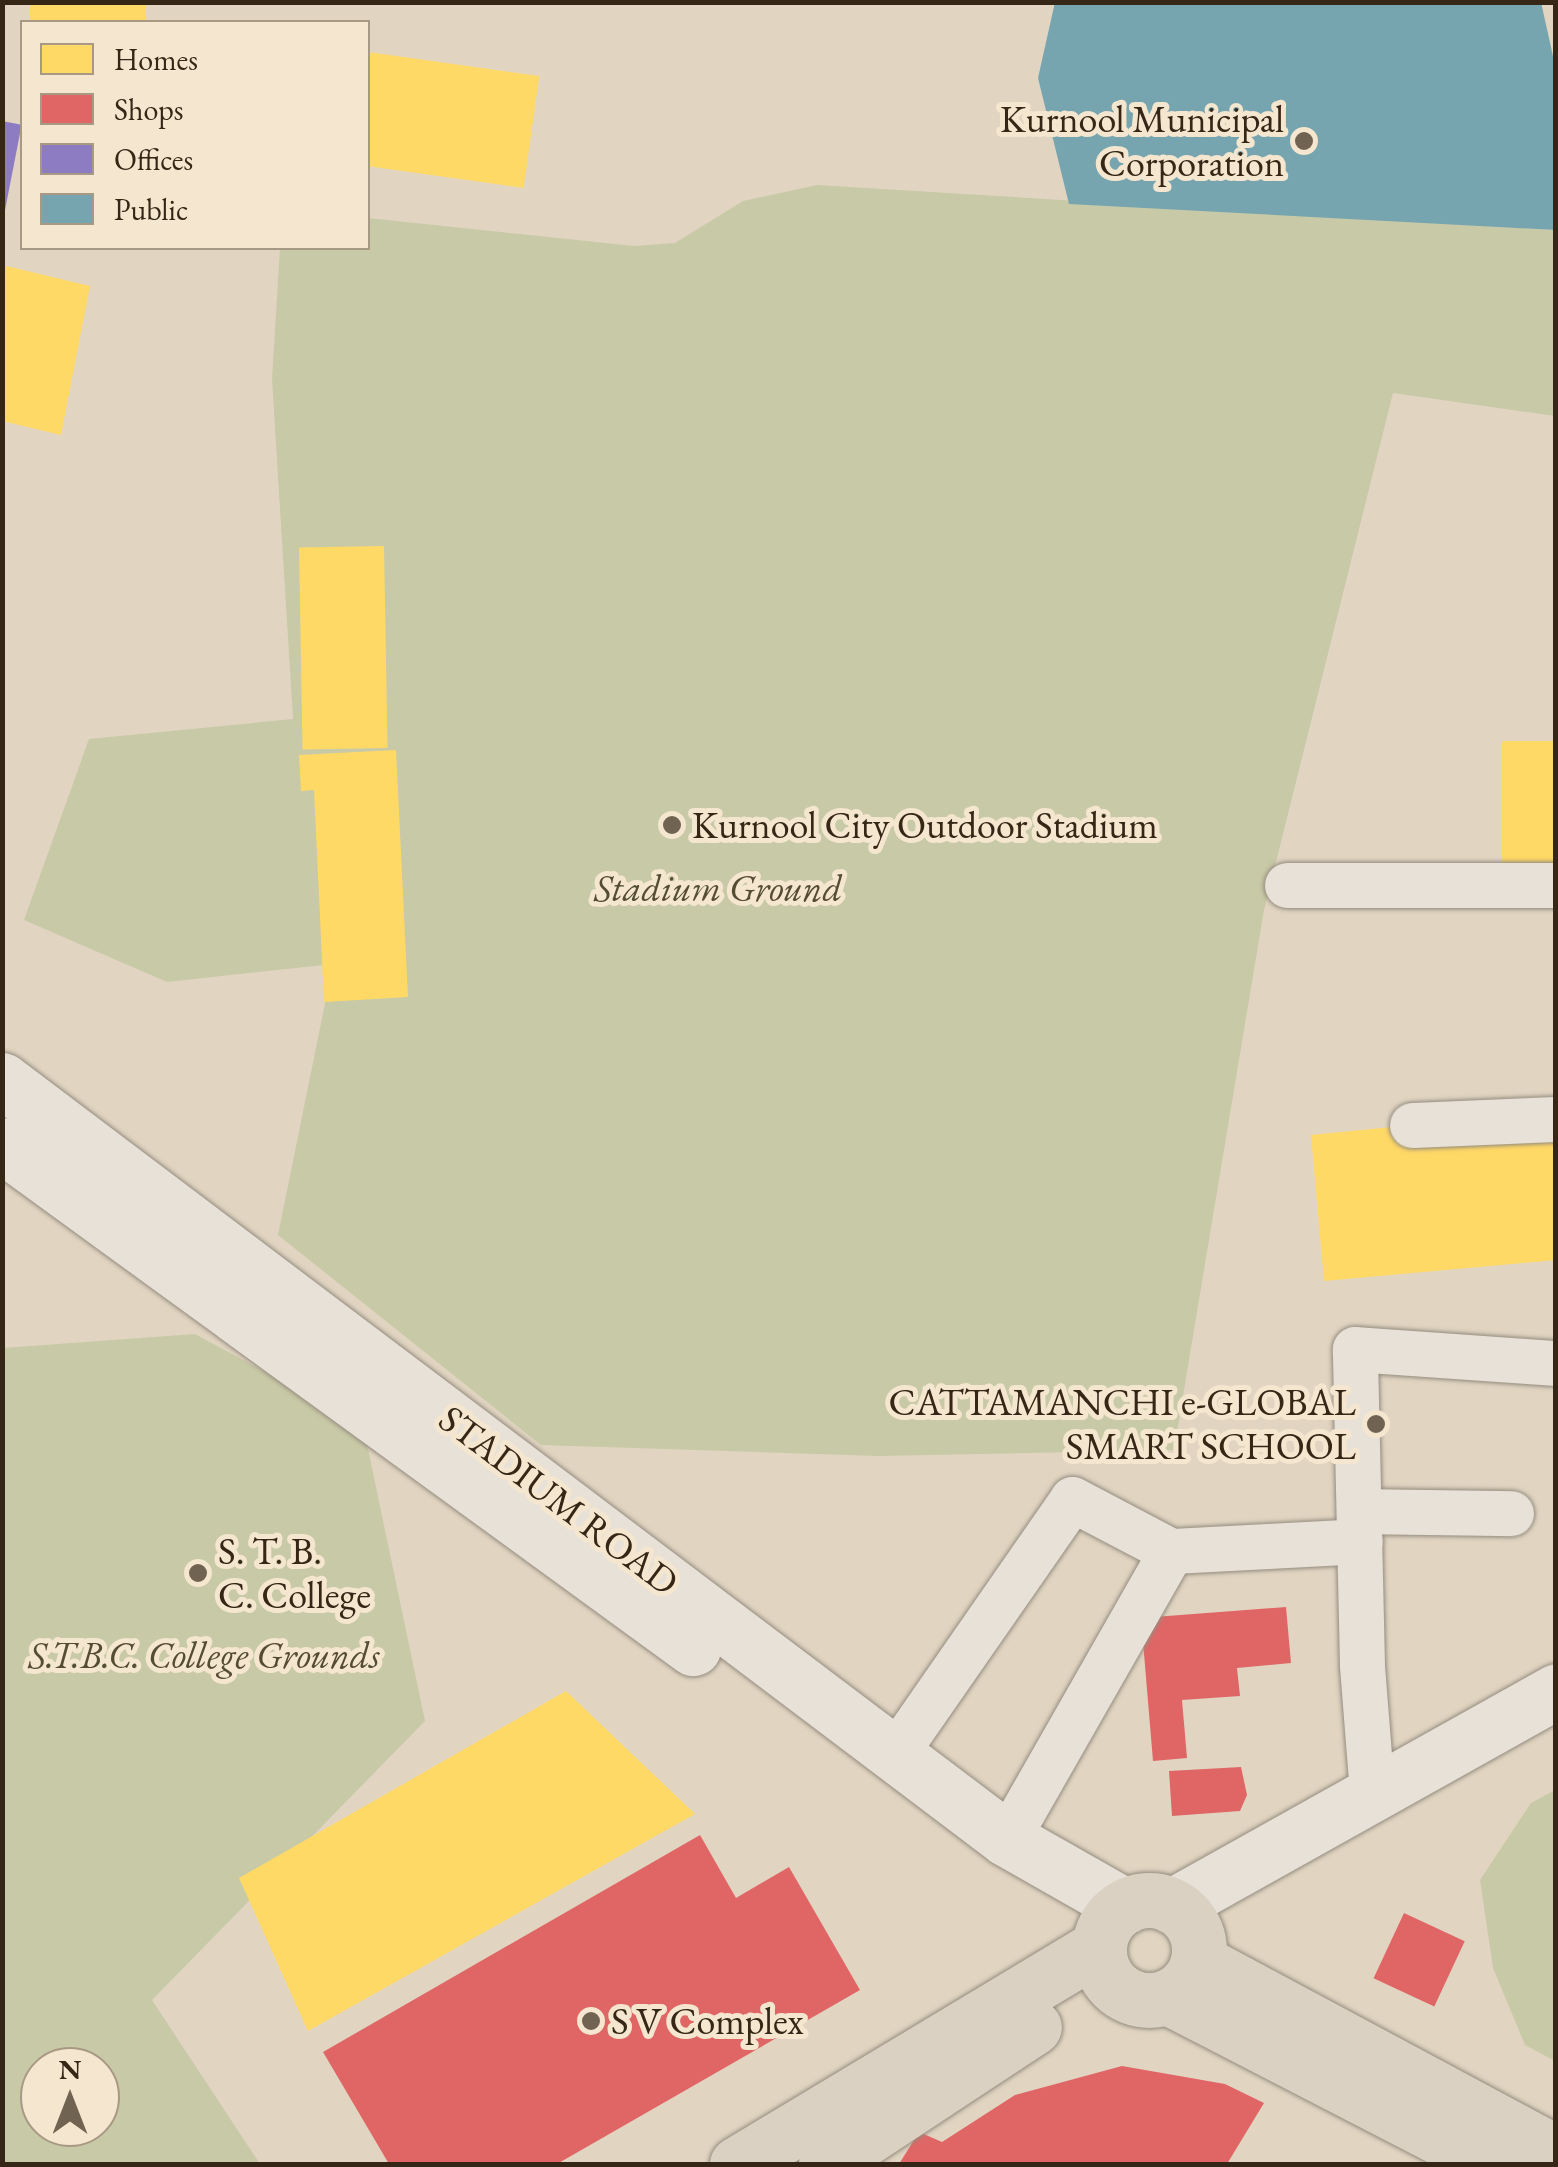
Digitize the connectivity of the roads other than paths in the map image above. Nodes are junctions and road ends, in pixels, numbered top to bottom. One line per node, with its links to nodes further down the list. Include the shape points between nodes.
1 (1556, 884): 2 (street)
2 (1287, 885)
3 (2, 1080): 13 (street, STADIUM ROAD)
4 (1556, 1119): 5 (street)
5 (1412, 1125)
6 (2, 1145): 16 (street, STADIUM ROAD, via 976,1854)
7 (1556, 1363): 9 (street, via 1355,1349)
8 (1510, 1513): 9 (street)
9 (1360, 1526): 10 (street); 14 (street)
10 (1170, 1551): 13 (street, via 1072,1499); 15 (street)
11 (1556, 1691): 14 (street)
12 (1556, 1735): 16 (street)
13 (895, 1754): 15 (street, STADIUM ROAD)
14 (1372, 1794): 16 (street)
15 (1007, 1839): 16 (street, STADIUM ROAD)
16 (1146, 1944): 17 (main road); 18 (main road); 19 (main road); 20 (main road)
17 (1556, 2153)
18 (737, 2164)
19 (826, 2164)
20 (1491, 2164)

